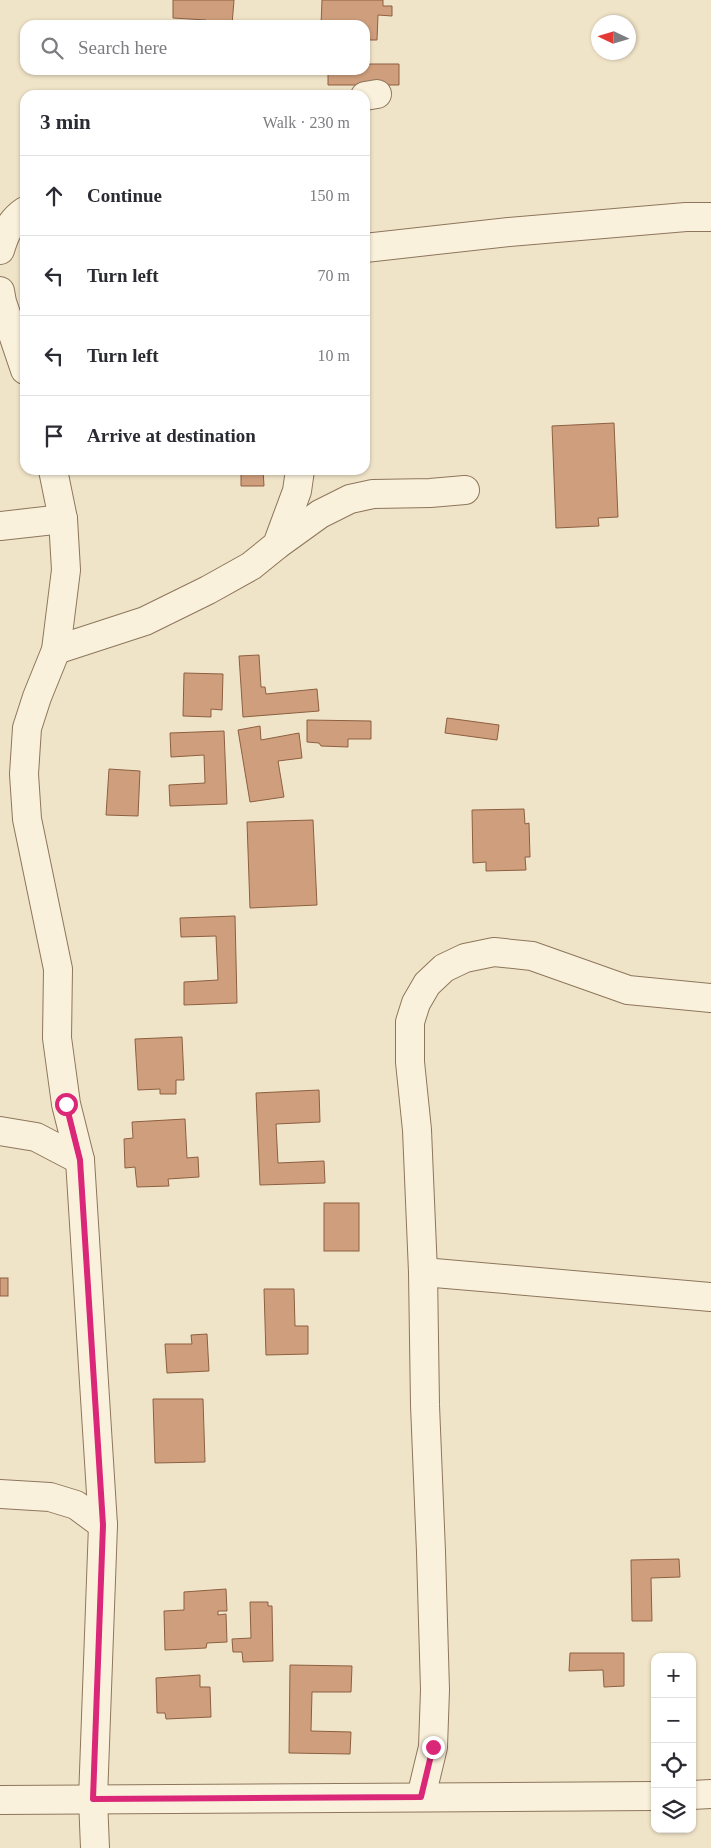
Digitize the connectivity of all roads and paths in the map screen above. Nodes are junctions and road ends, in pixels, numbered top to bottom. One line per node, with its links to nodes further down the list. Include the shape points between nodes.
1 (20, 214): 4 (street, via 6,232)
2 (711, 217): 3 (street, via 510,232)
3 (370, 247)
4 (0, 250)
5 (0, 291): 6 (street)
6 (20, 355)
7 (54, 475): 10 (street)
8 (300, 475): 12 (street, via 298,491)
9 (465, 490): 12 (street, via 373,494 350,499 320,514)
10 (63, 519): 11 (street); 13 (street, via 66,570)
11 (0, 526)
12 (276, 545): 13 (street, via 251,566 145,621)
13 (56, 650): 16 (street, via 27,728 24,774 27,819 58,969 57,1038 66,1104)
14 (711, 998): 17 (street, via 628,990 532,956 494,952 465,958 444,968 427,984 410,1022)
15 (0, 1131): 16 (street, via 36,1137)
16 (80, 1160): 20 (street)
17 (423, 1272): 18 (street); 24 (street, via 435,1690 433,1747)
18 (711, 1297)
19 (0, 1494): 20 (street, via 50,1497 76,1505)
20 (103, 1525): 25 (street)
21 (711, 1794): 22 (street)
22 (696, 1795)
23 (651, 1796): 24 (street)
24 (421, 1797): 25 (street)
25 (93, 1799): 26 (street); 27 (street)
26 (0, 1800)
27 (95, 1848)

